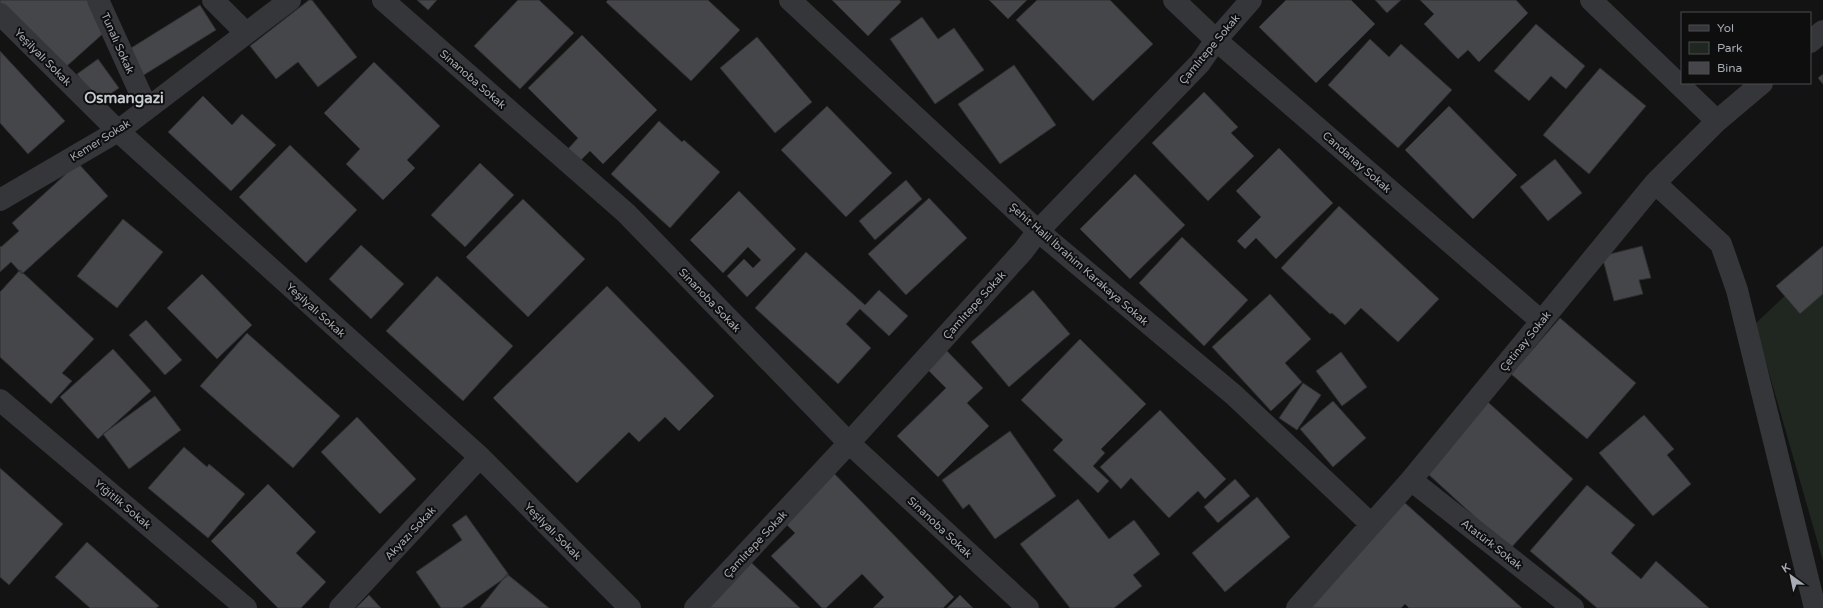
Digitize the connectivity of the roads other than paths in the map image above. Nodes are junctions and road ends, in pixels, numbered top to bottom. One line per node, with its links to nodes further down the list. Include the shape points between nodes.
1 (98, 0): 15 (street, Tunalı Sokak)
2 (213, 0): 11 (street)
3 (290, 0): 11 (street, Kemer Sokak)
4 (383, 0): 23 (street, Sinanoba Sokak, via 626,213)
5 (790, 0): 20 (street, Şehit Halil İbrahim Karakaya Sokak)
6 (1174, 0): 12 (street, Candanay Sokak)
7 (1251, 0): 12 (street, Çamlıtepe Sokak)
8 (1591, 0): 16 (street)
9 (0, 14): 17 (street, Yeşilyalı Sokak)
10 (1823, 31): 13 (street)
11 (246, 33): 15 (street, Kemer Sokak)
12 (1216, 40): 20 (street, Çamlıtepe Sokak, via 1200,62); 21 (street, Candanay Sokak)
13 (1811, 41)
14 (1761, 84): 16 (street, Çetinay Sokak)
15 (147, 108): 17 (street, Kemer Sokak)
16 (1717, 121): 18 (street, Çetinay Sokak)
17 (118, 131): 19 (street, Kemer Sokak); 24 (street, Yeşilyalı Sokak)
18 (1655, 183): 21 (street, Çetinay Sokak); 34 (street, via 1721,244 1737,290)
19 (0, 200)
20 (1038, 231): 23 (street, Çamlıtepe Sokak, via 1018,257); 26 (street, Şehit Halil İbrahim Karakaya Sokak, via 1234,395)
21 (1541, 321): 25 (street, Çetinay Sokak)
22 (0, 400): 27 (street, Yiğitlik Sokak)
23 (849, 443): 30 (street, Çamlıtepe Sokak); 31 (street, Sinanoba Sokak)
24 (480, 457): 28 (street, Akyazı Sokak); 29 (street, Yeşilyalı Sokak)
25 (1411, 480): 26 (street, Çetinay Sokak); 33 (street, Atatürk Sokak)
26 (1371, 524): 32 (street, Çetinay Sokak)
27 (246, 608)
28 (340, 608)
29 (630, 608)
30 (695, 608)
31 (1028, 608)
32 (1297, 608)
33 (1573, 608)
34 (1815, 608)

